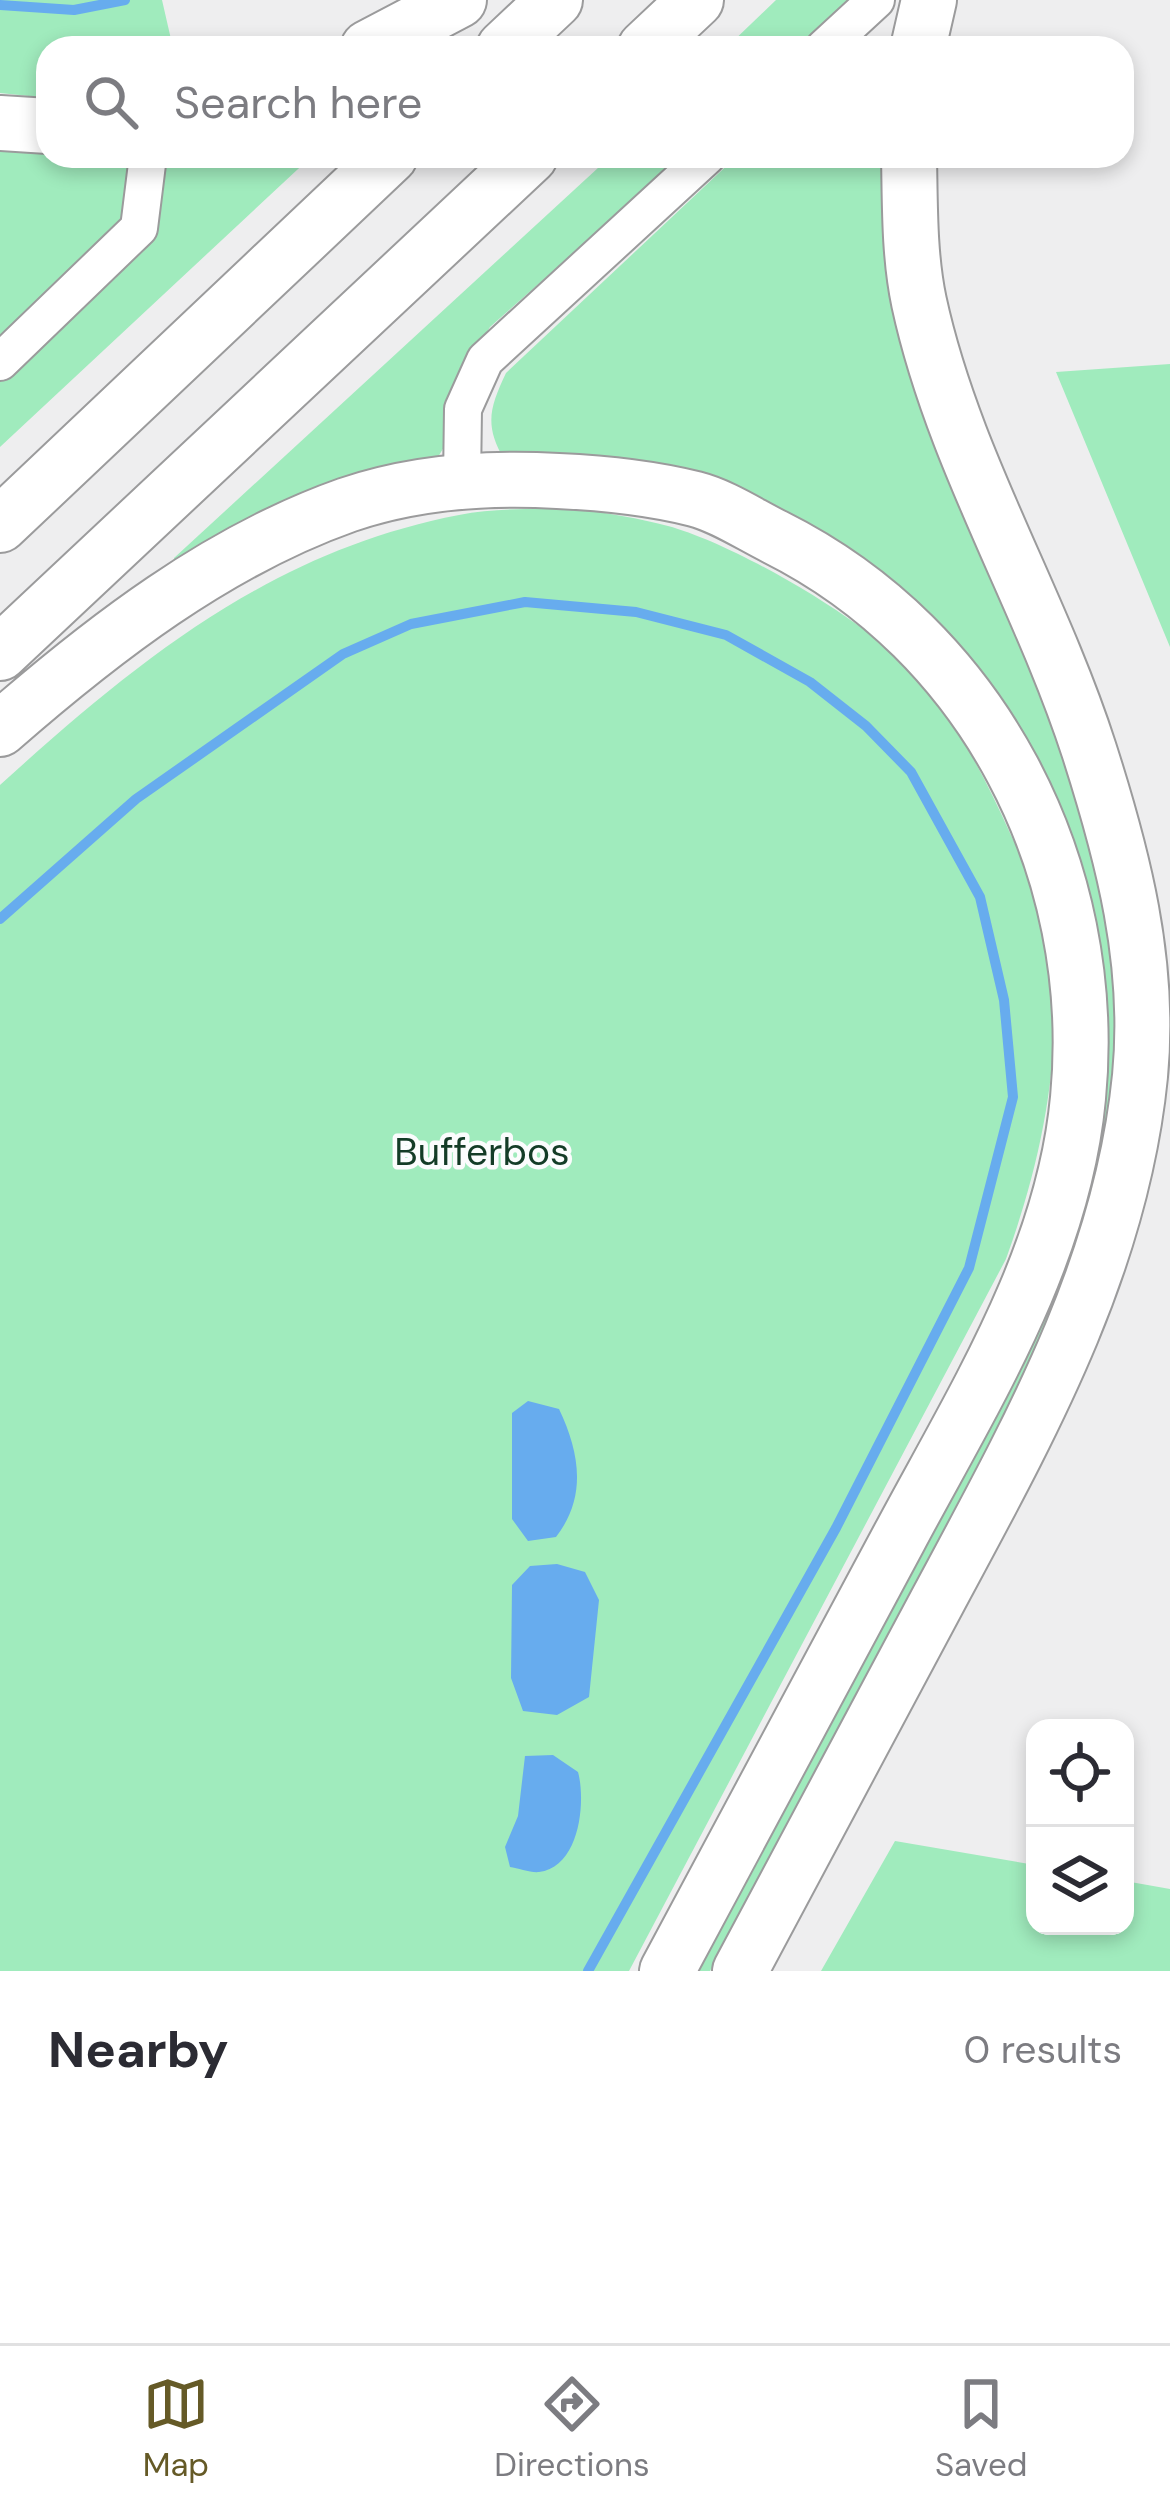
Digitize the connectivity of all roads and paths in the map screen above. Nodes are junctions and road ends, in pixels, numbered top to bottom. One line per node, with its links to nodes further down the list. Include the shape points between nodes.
1 (459, 0): 6 (highway)
2 (555, 0): 7 (highway)
3 (696, 0): 8 (highway)
4 (876, 0): 9 (lane)
5 (929, 0): 10 (highway)
6 (391, 36)
7 (517, 36)
8 (657, 36)
9 (837, 36)
10 (921, 36)
11 (0, 123): 12 (highway)
12 (36, 125)
13 (146, 168): 18 (lane, via 139,228)
14 (377, 168): 20 (highway)
15 (517, 168): 21 (highway)
16 (694, 168): 19 (lane, via 485,360 463,409)
17 (910, 168): 24 (highway, via 918,299 940,380 1087,742 1118,844 1136,926 1140,1074 1121,1205 1083,1315)
18 (0, 362)
19 (462, 481): 22 (highway, via 351,504 258,543 63,674); 23 (highway, via 601,483 702,500 806,553 894,615 998,742 1048,842 1074,935 1078,1099 1067,1169 1029,1285)
20 (0, 525)
21 (0, 653)
22 (0, 729)
23 (667, 1971)
24 (740, 1971)

